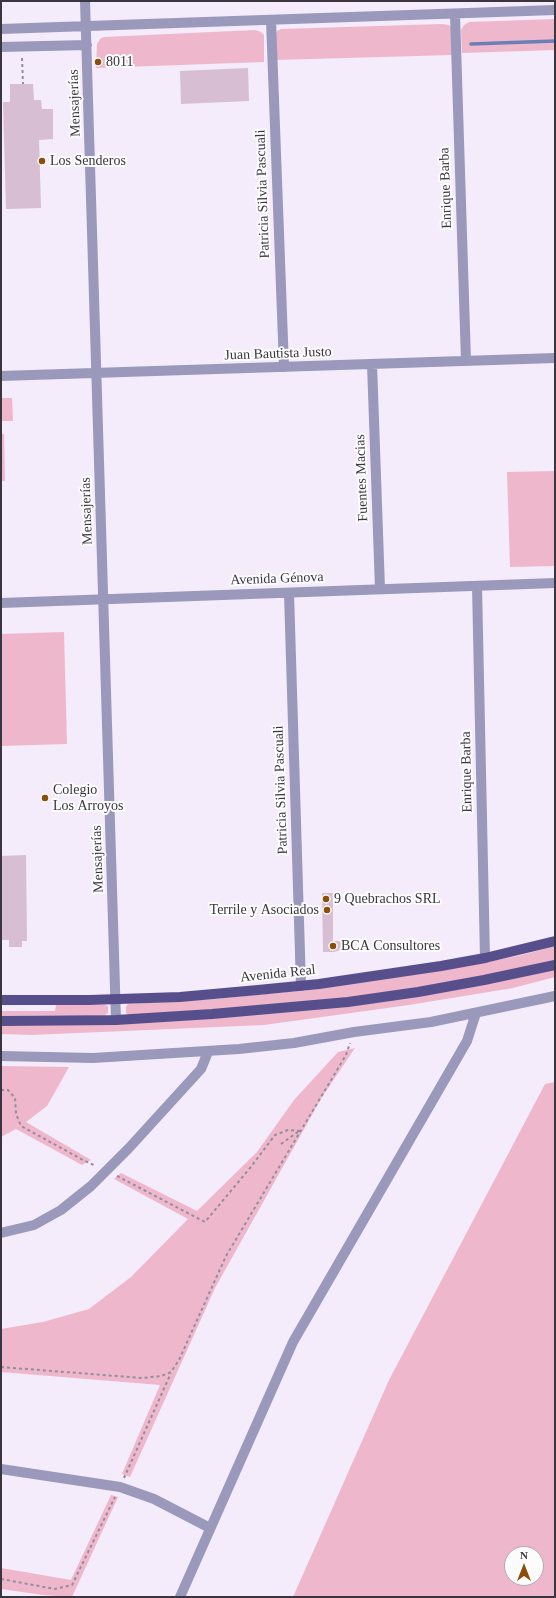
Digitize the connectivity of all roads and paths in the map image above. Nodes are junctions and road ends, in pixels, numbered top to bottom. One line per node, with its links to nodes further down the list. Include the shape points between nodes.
1 (86, 1): 5 (street, Mensajerías)
2 (555, 10): 3 (street)
3 (455, 14): 4 (street); 12 (street, Enrique Barba)
4 (270, 20): 5 (street); 14 (street, Patricia Silvia Pascuali)
5 (86, 26): 6 (street); 7 (street, Mensajerías)
6 (1, 29)
7 (87, 45): 9 (street); 15 (street, Mensajerías)
8 (1, 47): 9 (street)
9 (21, 47): 10 (path)
10 (23, 84)
11 (555, 358): 12 (street, Juan Bautista Justo)
12 (466, 361): 13 (street, Juan Bautista Justo)
13 (372, 364): 14 (street, Juan Bautista Justo); 19 (street, Fuentes Macias)
14 (284, 367): 15 (street, Juan Bautista Justo)
15 (97, 373): 16 (street, Juan Bautista Justo); 21 (street, Mensajerías)
16 (1, 376)
17 (555, 583): 18 (street, Avenida Génova)
18 (477, 586): 19 (street, Avenida Génova); 24 (street, Enrique Barba)
19 (380, 589): 20 (street, Avenida Génova)
20 (289, 593): 21 (street, Avenida Génova); 26 (street, Patricia Silvia Pascuali)
21 (104, 599): 22 (street, Avenida Génova); 28 (street, Mensajerías)
22 (1, 603)
23 (555, 941): 24 (main road, Avenida Real)
24 (485, 958): 26 (main road, Avenida Real)
25 (555, 965): 31 (main road, via 440,988 348,1002)
26 (301, 986): 28 (main road, Avenida Real, via 180,997)
27 (555, 996): 30 (street)
28 (116, 999): 29 (main road, Avenida Real); 31 (street, Mensajerías)
29 (1, 1000)
30 (476, 1013): 33 (street); 45 (street, via 467,1041 293,1342)
31 (116, 1020): 32 (main road)
32 (1, 1021)
33 (354, 1032): 34 (street); 37 (path, via 346,1055)
34 (208, 1052): 35 (street, via 93,1058); 39 (street, via 201,1069)
35 (1, 1056)
36 (1, 1090): 39 (path, via 8,1090 15,1098 16,1114 21,1126 82,1160)
37 (300, 1131): 38 (path); 39 (path, via 288,1130 275,1135 205,1222); 42 (path, via 226,1256)
38 (281, 1144)
39 (106, 1170): 40 (street, via 61,1210 34,1225)
40 (1, 1234)
41 (1, 1367): 42 (path, via 142,1378)
42 (172, 1372): 44 (path)
43 (1, 1469): 44 (street)
44 (120, 1487): 45 (street, via 154,1499); 46 (path, via 72,1585 56,1589)
45 (210, 1528): 47 (street)
46 (1, 1579)
47 (180, 1597)

